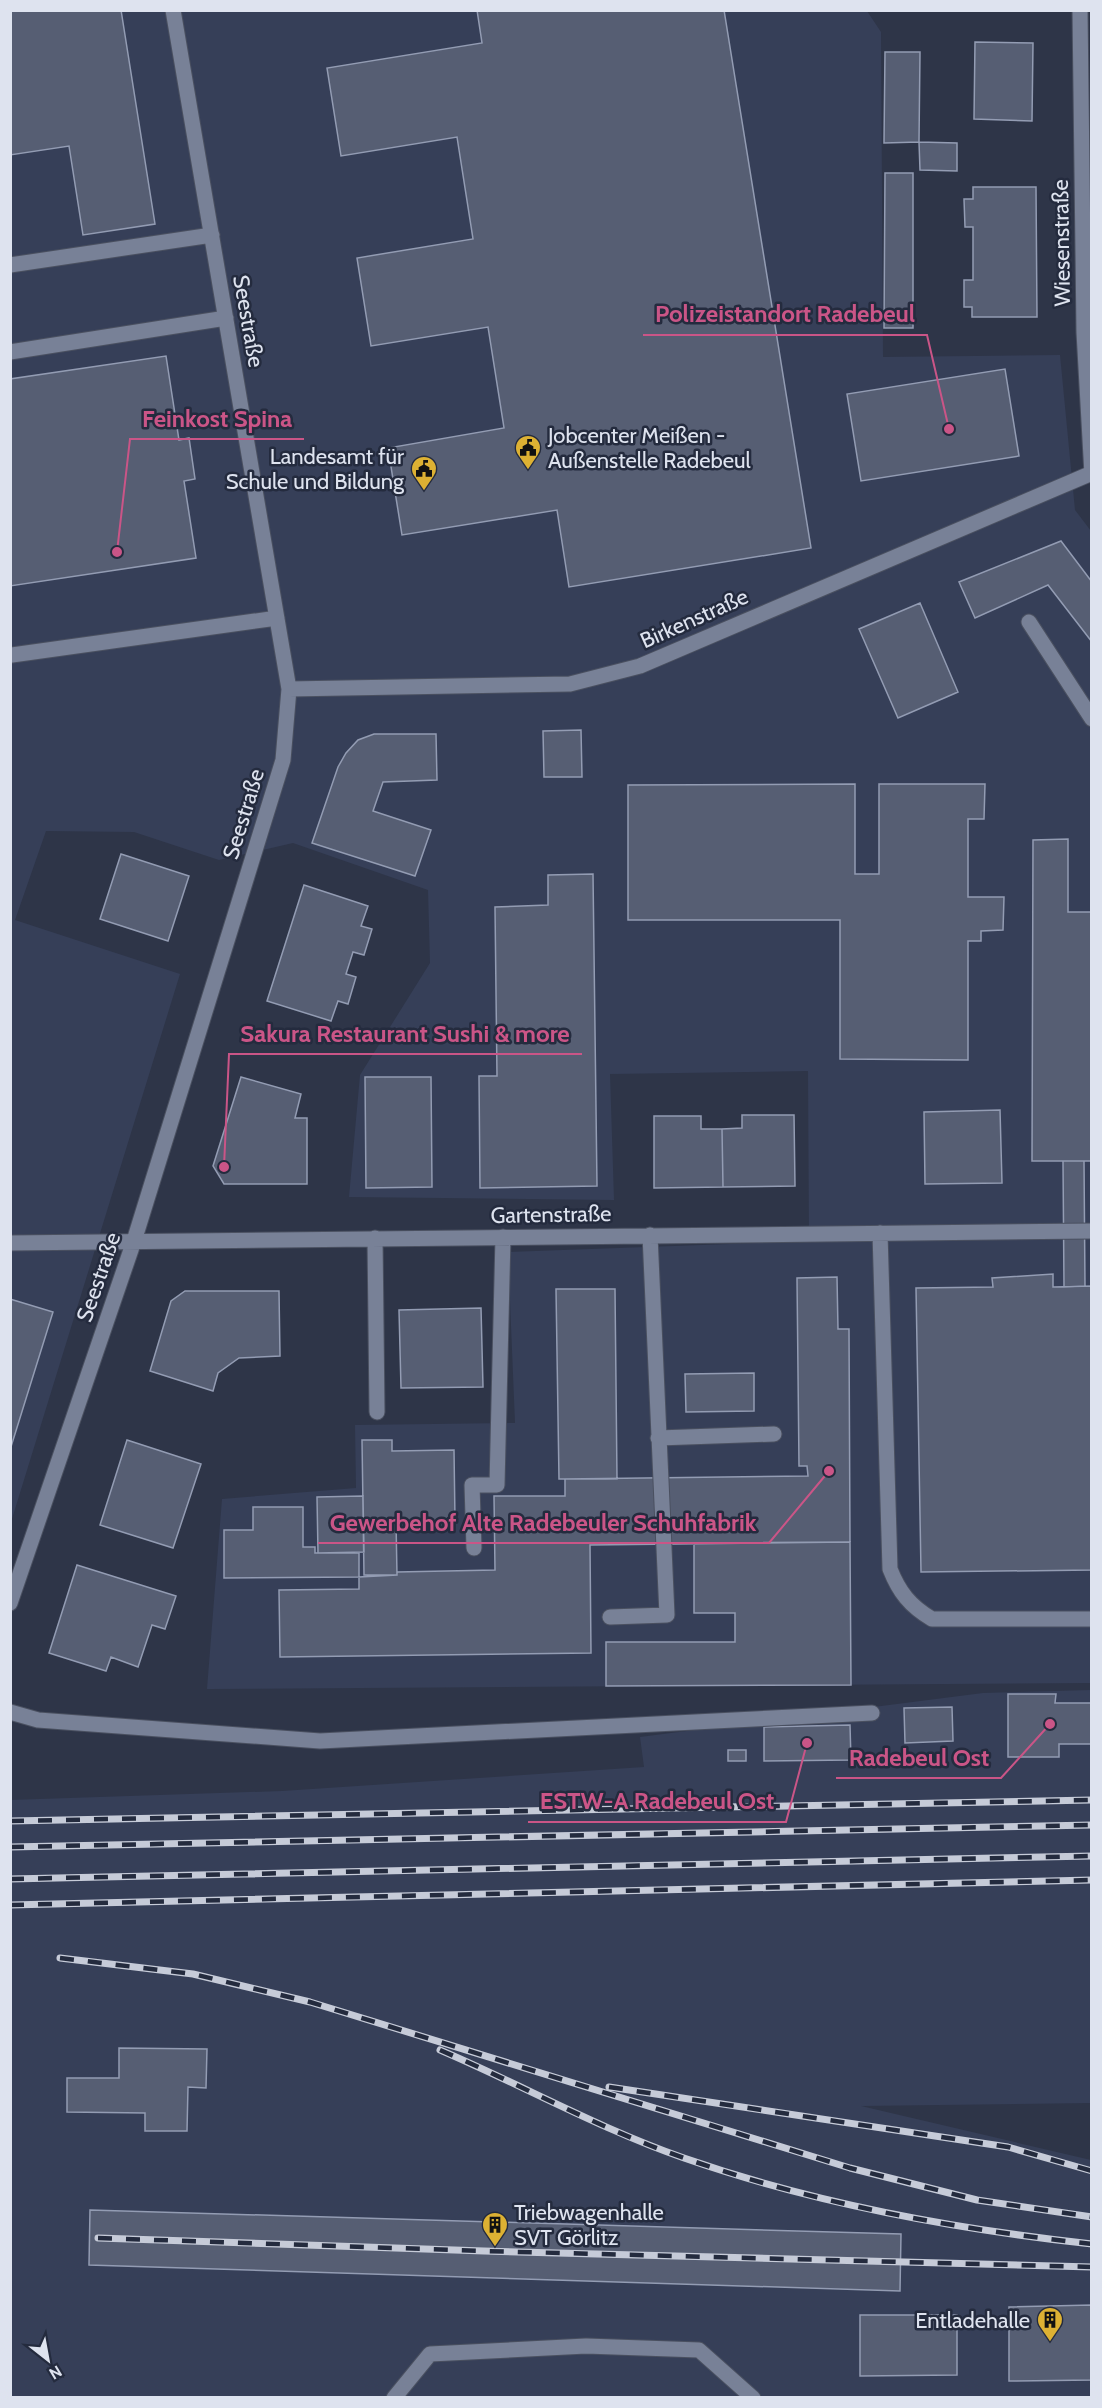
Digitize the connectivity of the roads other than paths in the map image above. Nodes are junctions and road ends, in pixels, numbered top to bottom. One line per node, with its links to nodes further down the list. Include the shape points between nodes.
1 (173, 10): 3 (street, Seestraße)
2 (1080, 10): 7 (street, Wiesenstraße, via 1084,332)
3 (212, 235): 4 (street); 5 (street, Seestraße)
4 (10, 265)
5 (226, 318): 6 (street); 8 (street, Seestraße)
6 (10, 352)
7 (1091, 473): 11 (street, Birkenstraße, via 640,666 570,684)
8 (277, 618): 10 (street); 11 (street, Seestraße)
9 (1029, 622): 12 (street)
10 (12, 655)
11 (289, 689): 18 (street, Seestraße, via 283,760)
12 (1092, 718)
13 (1092, 1231): 14 (street, Gartenstraße)
14 (880, 1233): 15 (street, Gartenstraße); 26 (street, via 890,1569 899,1592 916,1610 932,1619)
15 (650, 1235): 16 (street, Gartenstraße); 22 (street)
16 (503, 1237): 17 (street, Gartenstraße); 23 (street, via 497,1485 472,1485)
17 (375, 1238): 18 (street, Gartenstraße); 20 (street)
18 (134, 1241): 19 (street, Gartenstraße); 24 (street, Seestraße)
19 (10, 1243)
20 (377, 1412)
21 (774, 1434): 22 (street)
22 (658, 1438): 25 (street, via 667,1615)
23 (474, 1548)
24 (10, 1603)
25 (610, 1617)
26 (1092, 1619)
27 (10, 1712): 28 (street, via 38,1720 320,1741)
28 (873, 1713)
29 (394, 2397): 30 (street, via 430,2354 586,2346 699,2350)
30 (753, 2397)

